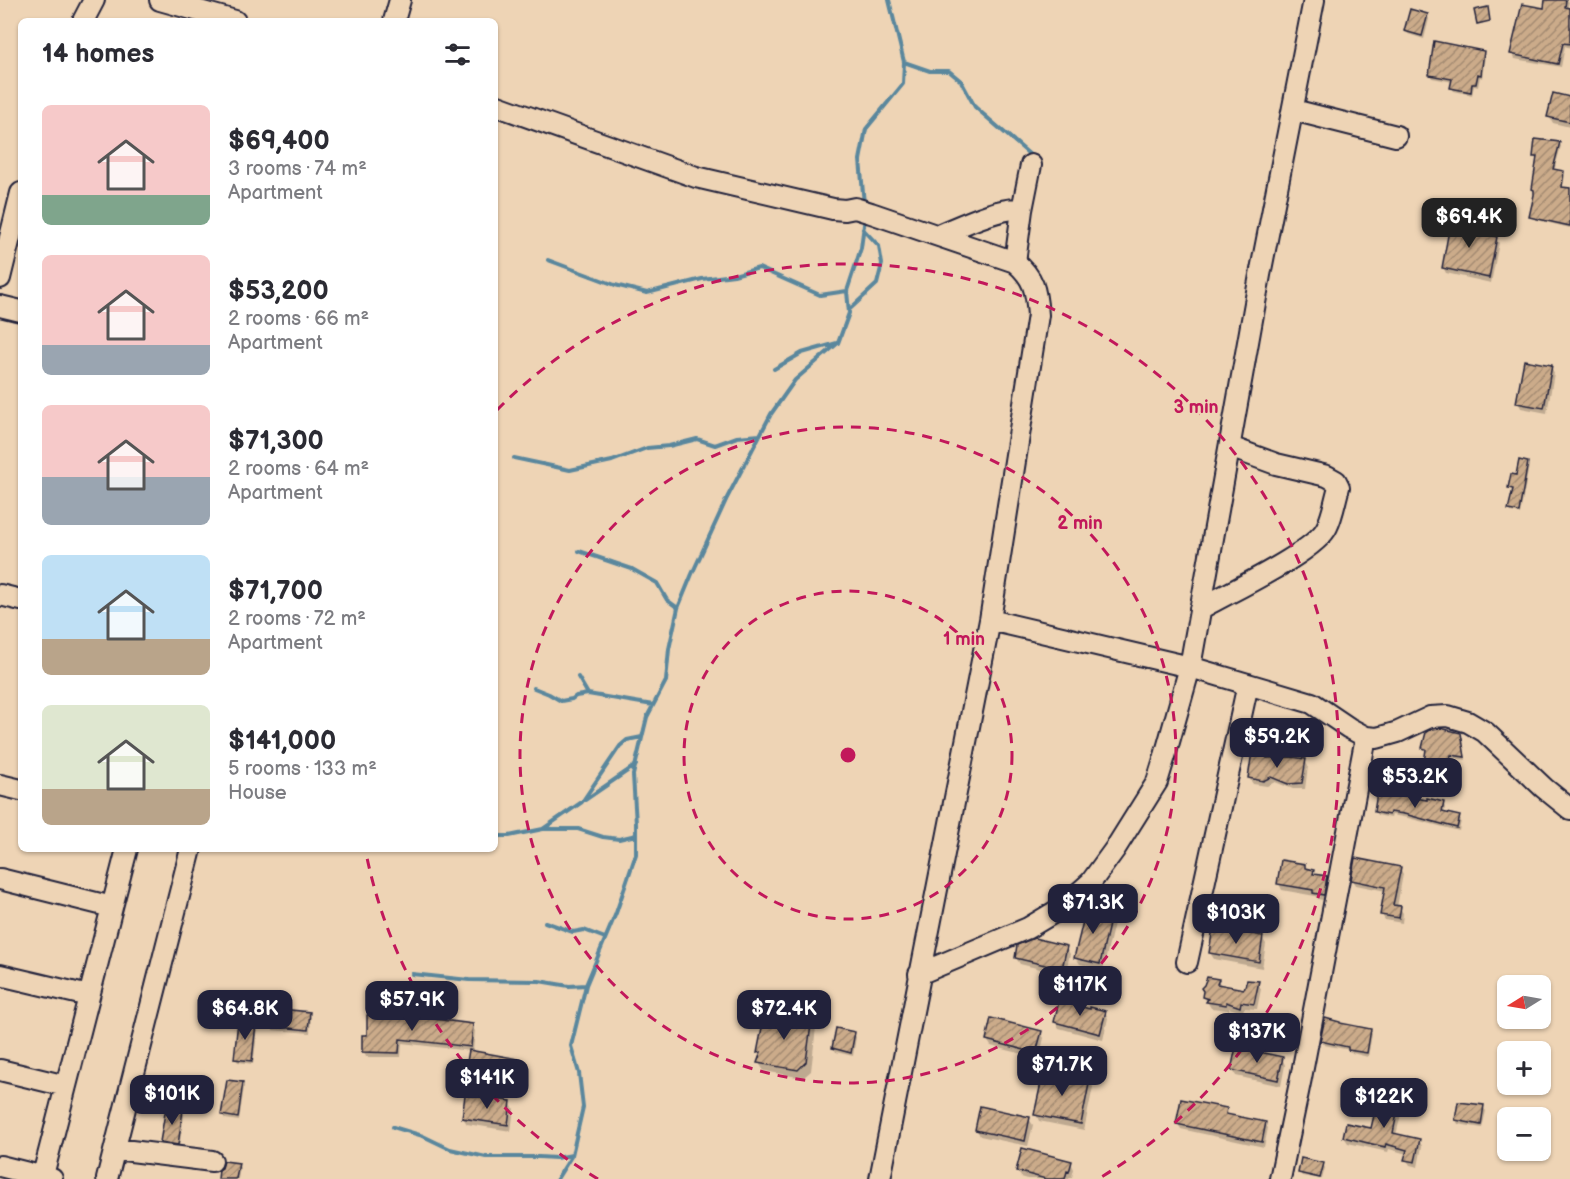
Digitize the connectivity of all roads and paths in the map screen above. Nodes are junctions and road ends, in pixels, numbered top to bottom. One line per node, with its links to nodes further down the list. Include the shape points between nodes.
1 (94, 0): 5 (street)
2 (160, 0): 6 (street)
3 (400, 0): 7 (street)
4 (1314, 0): 9 (street)
5 (85, 18)
6 (224, 18)
7 (395, 18)
8 (498, 106): 15 (street, via 696,177 833,209 863,211)
9 (1293, 110): 10 (street); 20 (street)
10 (1396, 136)
11 (1031, 165): 13 (street)
12 (18, 197): 14 (street)
13 (1022, 210): 15 (street, via 1014,208 975,220); 16 (street)
14 (8, 211): 17 (street)
15 (938, 236): 16 (street)
16 (1015, 262): 24 (street, via 1031,280 1038,315)
17 (0, 278)
18 (0, 306): 19 (street)
19 (18, 310)
20 (1230, 447): 23 (street); 23 (street, via 1276,464 1327,476 1339,487 1320,538 1282,564)
21 (0, 595): 22 (street)
22 (18, 599)
23 (1200, 609): 25 (street)
24 (990, 620): 25 (street); 36 (street)
25 (1190, 667): 26 (street); 36 (street, via 1156,782 1090,882 1063,907 1028,928)
26 (1248, 684): 27 (street, via 1312,703); 35 (street)
27 (1365, 737): 30 (street, via 1398,732 1430,717 1448,716 1468,722 1485,732); 47 (street)
28 (0, 785): 29 (street)
29 (18, 789)
30 (1570, 809)
31 (126, 852): 34 (street)
32 (190, 852): 41 (street)
33 (0, 879): 34 (street)
34 (112, 907): 38 (street)
35 (1187, 962)
36 (919, 974): 46 (street)
37 (0, 975): 38 (street)
38 (89, 996): 40 (street)
39 (0, 1070): 40 (street)
40 (66, 1086): 44 (street)
41 (115, 1149): 42 (street); 45 (street)
42 (212, 1161)
43 (0, 1166): 44 (street)
44 (46, 1178)
45 (107, 1179)
46 (880, 1179)
47 (1280, 1179)

